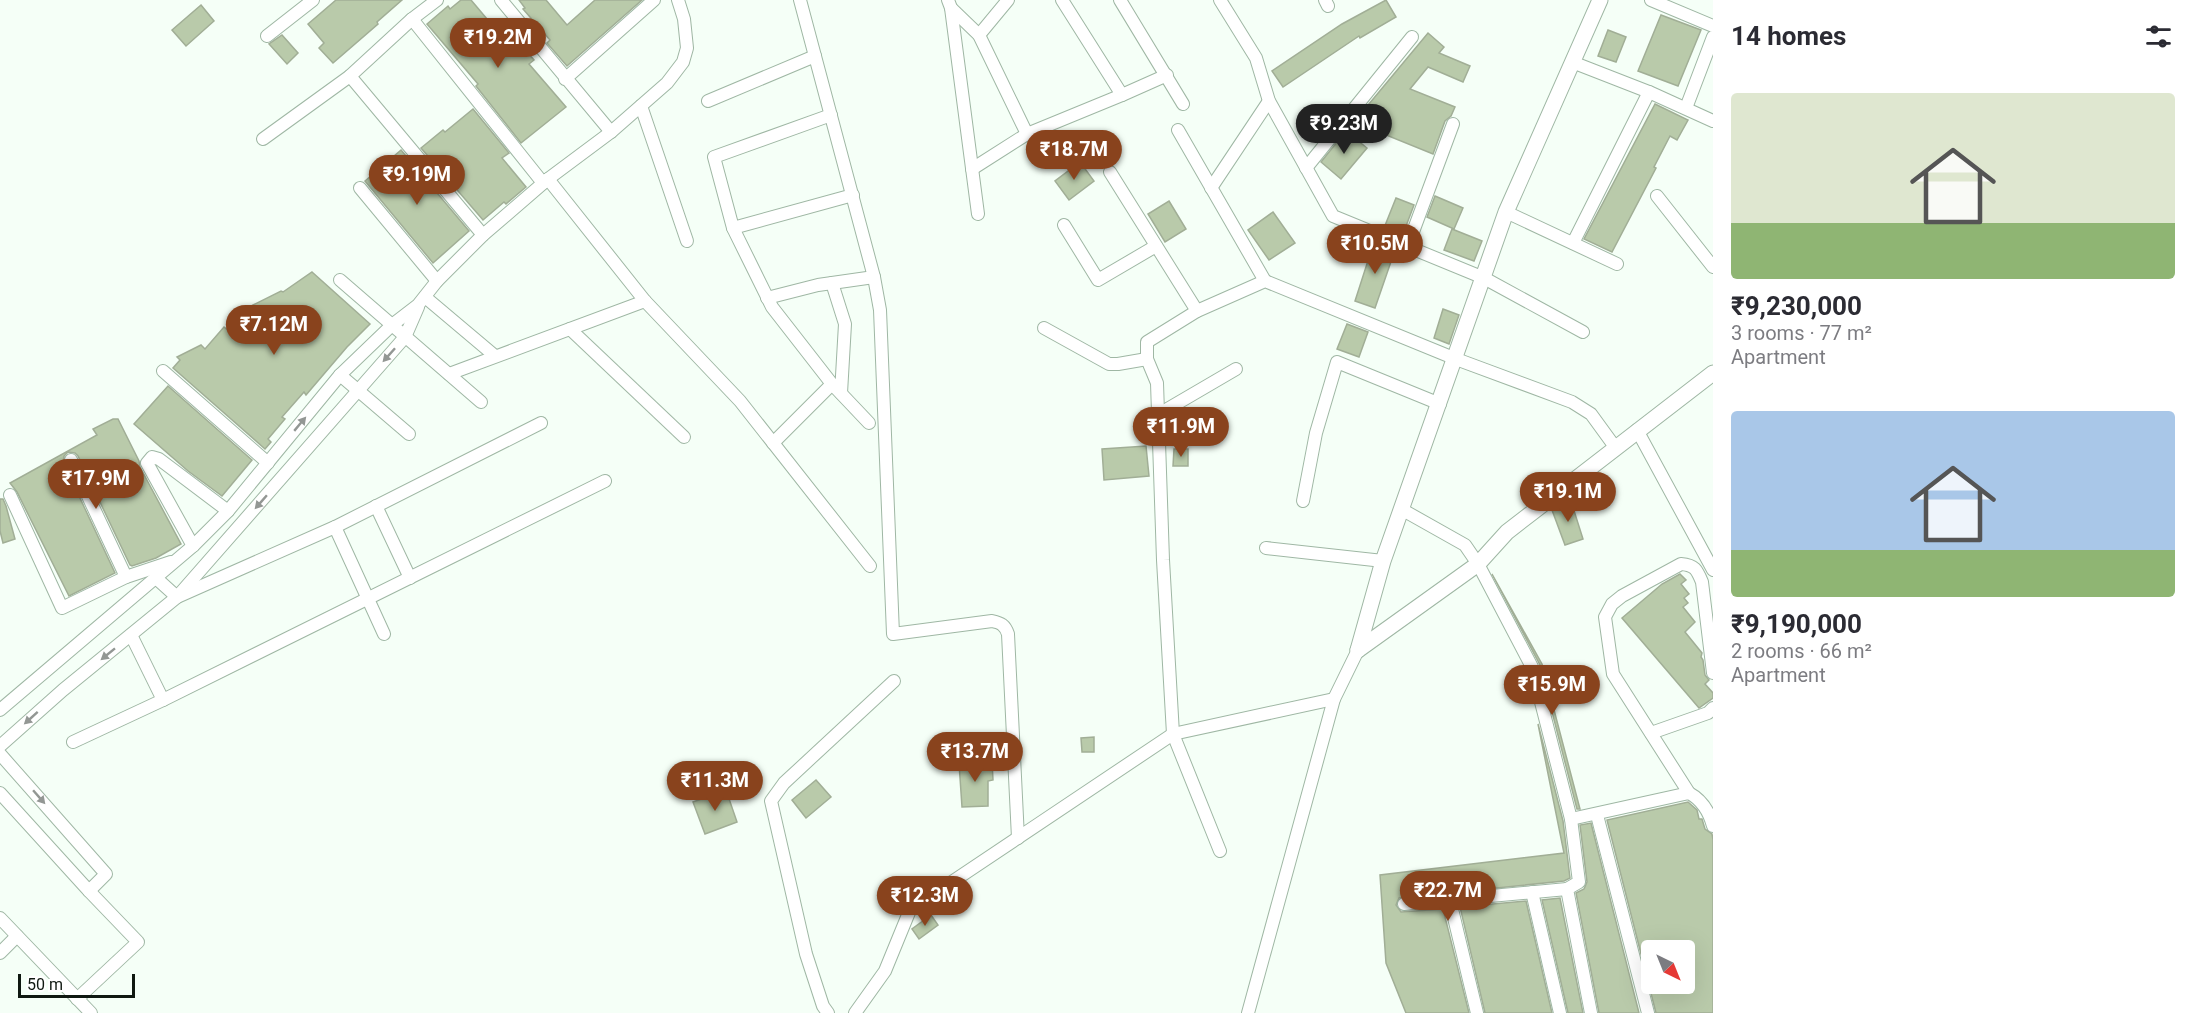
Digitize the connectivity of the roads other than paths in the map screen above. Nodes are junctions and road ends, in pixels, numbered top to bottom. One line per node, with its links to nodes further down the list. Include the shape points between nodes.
1 (313, 0): 17 (street)
2 (437, 0): 14 (street)
3 (501, 0): 24 (street)
4 (654, 0): 24 (street)
5 (678, 0): 30 (street, via 687,33 683,62)
6 (800, 0): 20 (street)
7 (1008, 0): 16 (street)
8 (1062, 0): 26 (street)
9 (1120, 0): 22 (street)
10 (1220, 0): 28 (street, via 1256,58)
11 (1600, 0): 21 (street)
12 (1652, 0): 15 (street)
13 (950, 4): 16 (street); 40 (street)
14 (412, 20): 23 (street); 42 (street)
15 (1713, 26)
16 (979, 35): 37 (street)
17 (267, 36)
18 (1412, 37): 39 (street)
19 (1713, 37): 31 (street)
20 (815, 56): 27 (street); 32 (street)
21 (1572, 62): 25 (street); 47 (street)
22 (1167, 75): 26 (street); 29 (street)
23 (350, 76): 38 (street); 51 (street)
24 (565, 79): 36 (street)
25 (1649, 92): 31 (street); 53 (street)
26 (1122, 95): 37 (street)
27 (708, 101)
28 (1269, 101): 39 (street); 44 (street)
29 (1183, 104)
30 (641, 106): 36 (street); 52 (street)
31 (1686, 108): 33 (street)
32 (831, 115): 45 (street); 50 (street, via 714,157)
33 (1713, 121)
34 (1453, 124): 55 (street)
35 (1178, 130): 44 (street)
36 (611, 132): 42 (street)
37 (1027, 134): 40 (street)
38 (263, 139)
39 (1306, 168): 55 (street, via 1333,216)
40 (972, 169): 48 (street)
41 (1110, 172): 54 (street)
42 (546, 181): 51 (street); 66 (street)
43 (360, 188): 61 (street)
44 (1211, 188): 62 (street)
45 (853, 195): 50 (street); 58 (street)
46 (1657, 196): 57 (street)
47 (1506, 212): 53 (street); 59 (street)
48 (978, 214)
49 (1064, 225): 54 (street, via 1098,280)
50 (733, 228): 64 (street)
51 (483, 235): 61 (street)
52 (687, 241)
53 (1573, 243): 56 (street)
54 (1156, 246): 67 (street)
55 (1407, 248): 59 (street)
56 (1617, 264)
57 (1713, 267)
58 (874, 277): 63 (street); 136 (street, via 880,310 893,634 992,621 1006,628)
59 (1484, 278): 71 (street); 75 (street)
60 (340, 280): 68 (street)
61 (437, 281): 65 (street)
62 (1265, 281): 67 (street); 75 (street)
63 (832, 283): 64 (street); 81 (street, via 845,324)
64 (766, 298): 81 (street)
65 (422, 301): 68 (street); 72 (street); 73 (street)
66 (645, 301): 70 (street); 91 (street, via 740,401)
67 (1197, 311): 74 (street, via 1148,342)
68 (392, 325): 72 (street); 80 (street)
69 (1044, 328): 74 (street, via 1109,364)
70 (570, 329): 73 (street); 90 (street)
71 (1583, 332)
72 (405, 337): 79 (street); 82 (street, one-way to 82)
73 (495, 356): 79 (street)
74 (1147, 359): 85 (street, via 1157,383)
75 (1456, 359): 84 (street); 92 (street, via 1583,408)
76 (1236, 369): 85 (street)
77 (162, 371): 93 (street)
78 (1713, 373): 88 (street)
79 (449, 374): 83 (street)
80 (340, 375): 82 (street); 93 (street, one-way to 80)
81 (836, 389): 87 (street); 91 (street)
82 (358, 390): 89 (street); 95 (street)
83 (481, 402)
84 (1440, 404): 98 (street, via 1337,362 1316,434); 100 (street)
85 (1159, 414): 127 (street)
86 (541, 423): 99 (street)
87 (869, 423)
88 (1636, 430): 92 (street); 109 (street)
89 (409, 434)
90 (684, 437)
91 (773, 443): 108 (street)
92 (1616, 447): 107 (street, via 1507,532)
93 (272, 458): 95 (street); 101 (street)
94 (71, 460): 110 (street)
95 (292, 466): 113 (street, one-way to 113)
96 (606, 481): 112 (street)
97 (10, 495): 110 (street, via 62,608)
98 (1303, 501)
99 (376, 506): 102 (street); 112 (street)
100 (1401, 509): 106 (street); 107 (street, via 1465,545)
101 (228, 511): 103 (street); 103 (street, via 159,459 149,459 147,463)
102 (335, 527): 113 (street); 114 (street)
103 (194, 546): 105 (street)
104 (1266, 548): 106 (street)
105 (178, 559): 110 (street); 111 (street)
106 (1383, 561): 119 (street)
107 (1478, 564): 119 (street); 134 (street, via 1532,667)
108 (870, 566)
109 (1713, 570)
110 (126, 577)
111 (156, 578): 113 (street); 125 (street)
112 (410, 578): 114 (street)
113 (177, 597): 117 (street)
114 (367, 600): 116 (street); 123 (street)
115 (1713, 624): 118 (street)
116 (384, 634)
117 (131, 635): 123 (street); 129 (street, one-way to 129)
118 (1713, 635)
119 (1358, 650): 122 (street)
120 (1713, 673): 126 (street, via 1702,582 1691,565 1681,564 1612,604 1605,617 1613,674)
121 (894, 681): 148 (street, via 784,783 771,801 806,954)
122 (1334, 699): 127 (street); 150 (street)
123 (163, 700): 128 (street)
124 (1713, 708): 126 (street)
125 (0, 710)
126 (1651, 733): 132 (street)
127 (1173, 734): 136 (street); 137 (street)
128 (74, 742)
129 (0, 746)
130 (0, 754): 139 (street, one-way to 139, via 106,874)
131 (0, 792): 139 (street)
132 (1689, 793): 133 (street); 135 (street, via 1700,799)
133 (1597, 814): 134 (street); 154 (street)
134 (1571, 819): 138 (street, via 1579,882)
135 (1713, 826)
136 (1018, 838): 149 (street, via 910,910 885,971)
137 (1221, 851)
138 (1567, 889): 140 (street); 153 (street)
139 (89, 891): 146 (street, via 138,942)
140 (1532, 892): 141 (street); 152 (street)
141 (1450, 901): 142 (street); 151 (street)
142 (1404, 904)
143 (0, 918): 144 (street)
144 (17, 936): 145 (street); 146 (street)
145 (0, 953)
146 (77, 999): 147 (street)
147 (91, 1013)
148 (828, 1013)
149 (855, 1013)
150 (1248, 1013)
151 (1477, 1013)
152 (1560, 1013)
153 (1591, 1013)
154 (1648, 1013)

